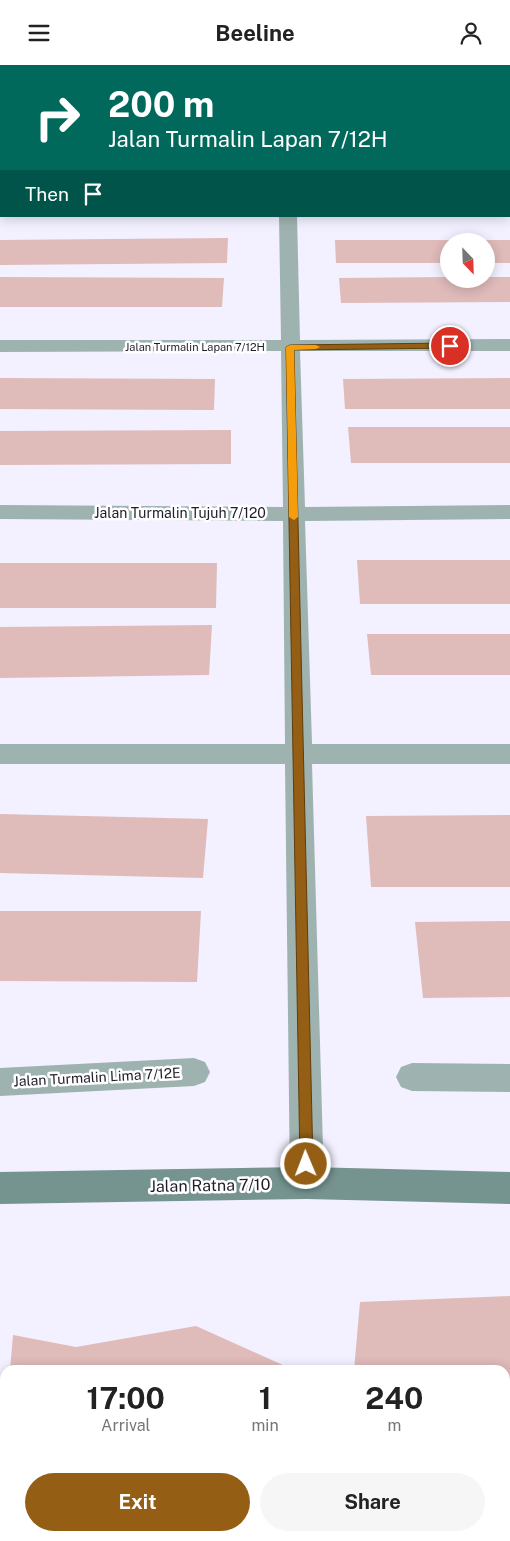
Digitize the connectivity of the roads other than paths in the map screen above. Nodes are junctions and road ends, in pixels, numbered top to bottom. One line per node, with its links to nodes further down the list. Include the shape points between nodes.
1 (288, 217): 4 (street)
2 (510, 345): 4 (street, Jalan Turmalin Lapan 7/12H)
3 (0, 347): 4 (street, Jalan Turmalin Lapan 7/12H)
4 (290, 347): 7 (street)
5 (0, 512): 7 (street, Jalan Turmalin Tujuh 7/120)
6 (510, 512): 7 (street, Jalan Turmalin Tujuh 7/120)
7 (294, 514): 9 (street)
8 (0, 754): 9 (street)
9 (298, 754): 10 (street); 15 (street)
10 (510, 754)
11 (194, 1072): 14 (street, Jalan Turmalin Lima 7/12E)
12 (412, 1077): 13 (street)
13 (510, 1078)
14 (0, 1082)
15 (307, 1183): 16 (street, Jalan Ratna 7/10); 17 (street, Jalan Ratna 7/10)
16 (0, 1188)
17 (510, 1188)

